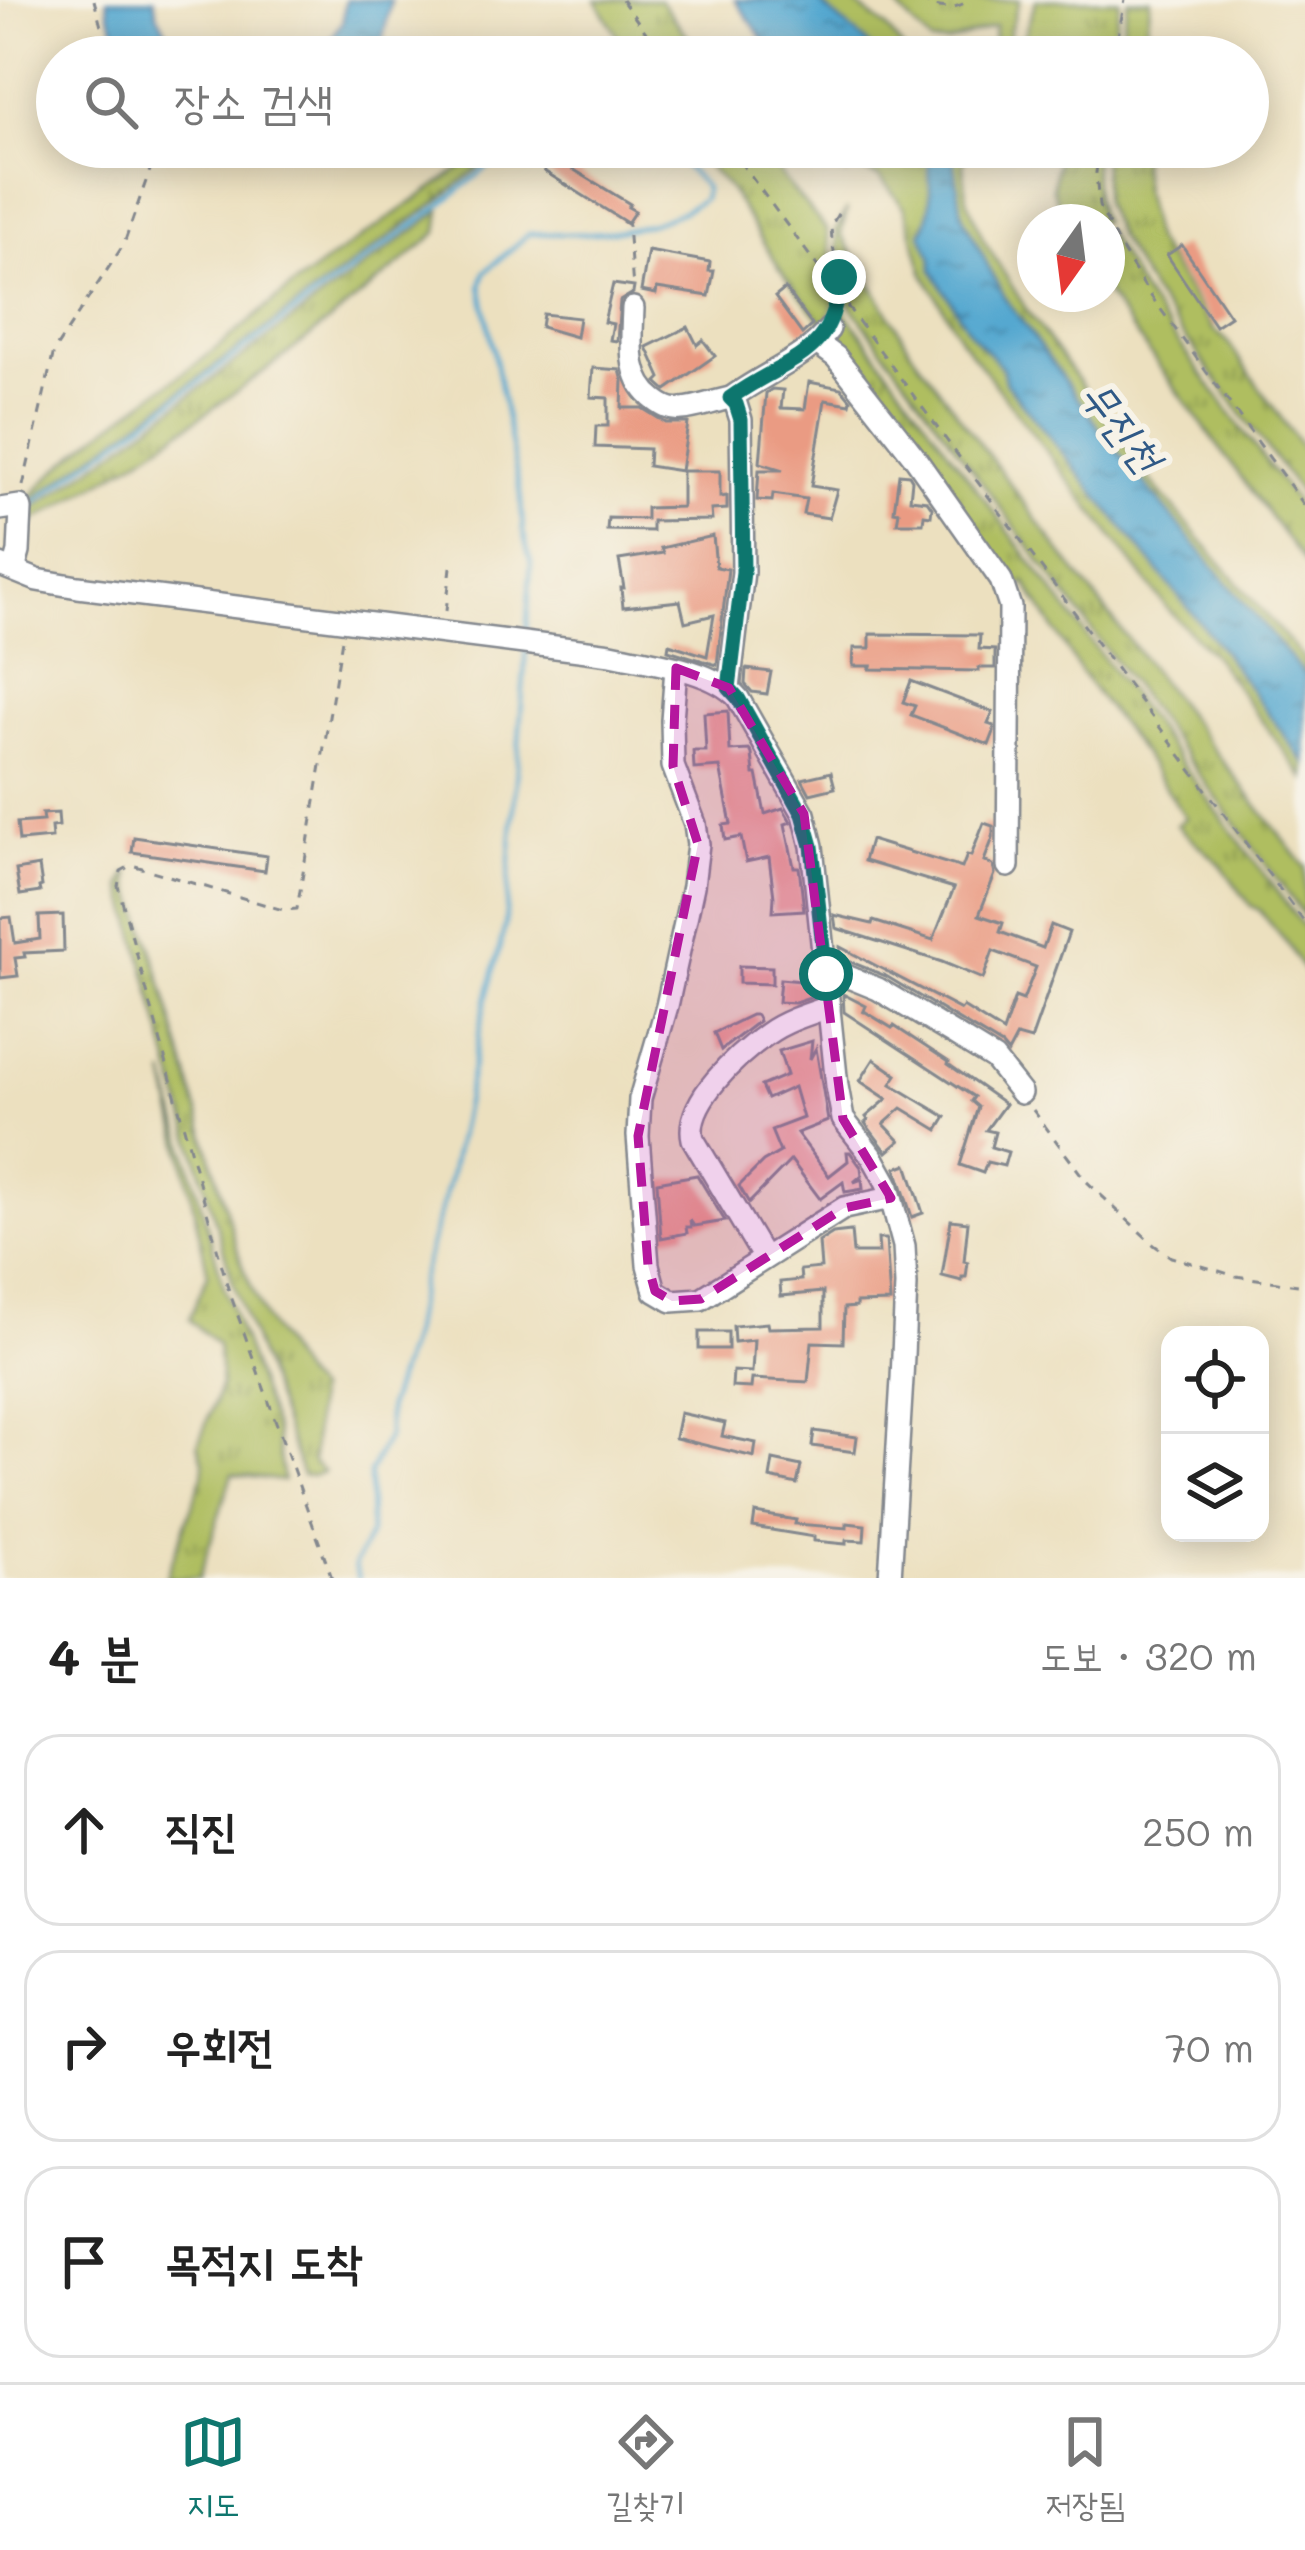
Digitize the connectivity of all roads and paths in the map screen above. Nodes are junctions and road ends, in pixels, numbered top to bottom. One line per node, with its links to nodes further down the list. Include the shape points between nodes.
1 (94, 0): 6 (path)
2 (622, 0): 7 (path)
3 (920, 0): 4 (path, via 951,9)
4 (969, 0)
5 (1124, 0): 8 (path)
6 (103, 36)
7 (649, 36)
8 (1118, 36)
9 (151, 168): 19 (path, via 124,244 54,351)
10 (744, 168): 14 (path)
11 (1097, 168): 18 (path, via 1114,238)
12 (842, 207): 14 (path, via 831,226)
13 (625, 223): 15 (path)
14 (838, 297): 16 (path); 27 (path)
15 (633, 308): 17 (street, via 632,356 648,395 682,410)
16 (823, 336): 17 (street); 26 (street, via 1001,580 1010,607)
17 (730, 398): 25 (street, via 741,420 744,537)
18 (1305, 506)
19 (16, 510): 21 (street, via 20,552)
20 (451, 567): 23 (path)
21 (7, 568): 22 (street, via 78,587)
22 (345, 619): 23 (street); 34 (path, via 297,909 132,866 121,871 118,886 228,1288)
23 (444, 631): 24 (street)
24 (676, 668): 25 (street); 32 (street, via 674,766 698,844 668,1006 640,1099 648,1265 655,1291 686,1300)
25 (729, 688): 28 (street, via 803,814)
26 (1008, 866)
27 (1305, 923)
28 (826, 974): 29 (street); 30 (street, via 878,989 955,1035 994,1059)
29 (829, 1006): 31 (street, via 844,1119); 32 (street, via 768,1034 706,1092 692,1117 693,1139)
30 (1022, 1093): 33 (path, via 1086,1181 1171,1257)
31 (891, 1198): 32 (street, via 844,1208); 35 (street, via 906,1285)
32 (764, 1258)
33 (1305, 1286)
34 (332, 1578)
35 (890, 1578)

